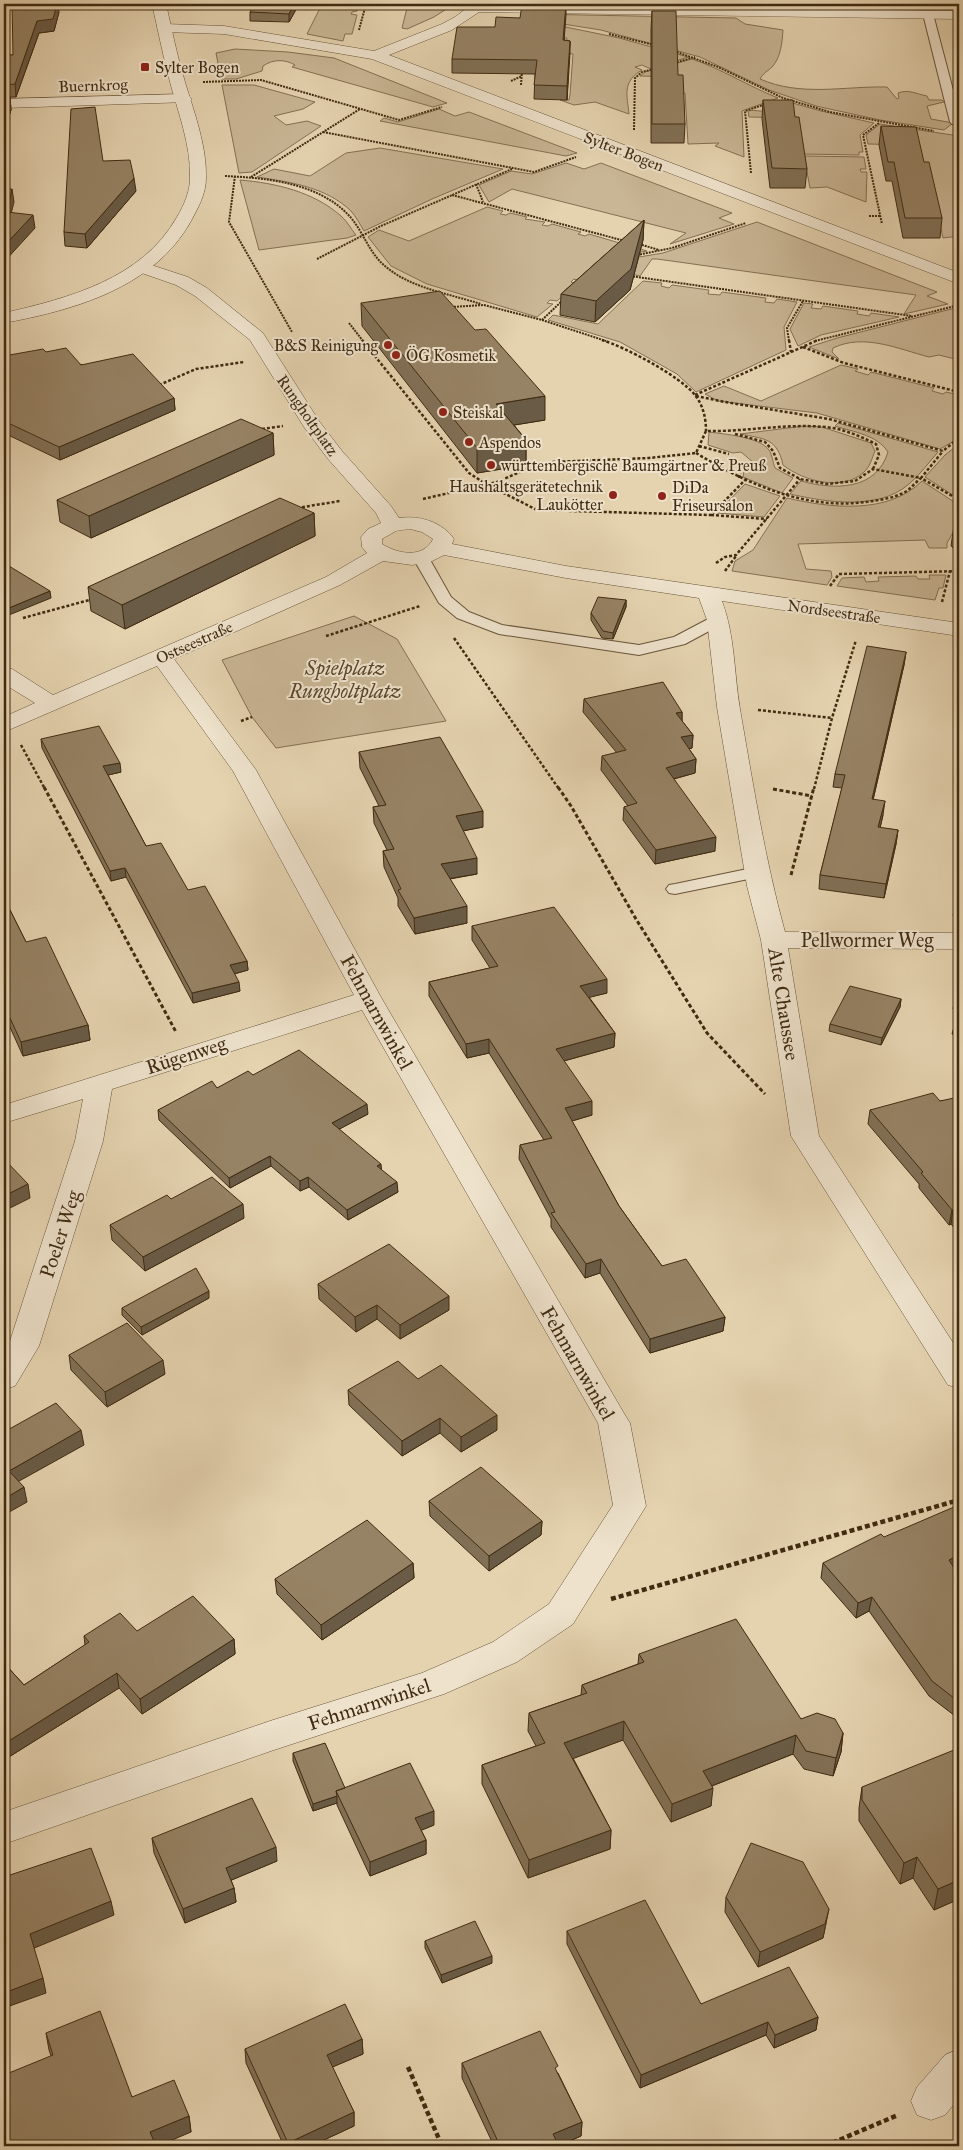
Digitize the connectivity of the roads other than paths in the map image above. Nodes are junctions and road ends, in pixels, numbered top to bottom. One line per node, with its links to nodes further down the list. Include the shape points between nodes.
1 (159, 4): 6 (street)
2 (478, 6): 3 (street); 9 (street, via 459,20 406,45)
3 (666, 7): 4 (street)
4 (931, 9): 5 (street); 12 (lane)
5 (959, 14)
6 (164, 28): 7 (street, Sylter Bogen, via 224,30); 8 (street)
7 (283, 40): 8 (street, Sylter Bogen); 9 (street, Sylter Bogen)
8 (168, 43): 10 (street)
9 (375, 55): 14 (street, Sylter Bogen)
10 (184, 99): 11 (street, Buernkrog); 13 (street, via 198,175 193,201 182,228 167,247)
11 (4, 104)
12 (956, 122)
13 (142, 267): 15 (street, via 91,293); 16 (street, Rungholtplatz, via 182,281 201,292 257,337 311,422)
14 (959, 279)
15 (4, 318)
16 (382, 510): 17 (street, via 440,533 444,540); 18 (street, via 378,530 371,537 372,547)
17 (442, 548): 19 (street); 20 (street, via 566,572)
18 (380, 554): 19 (street, via 392,558); 23 (street, Ostseestraße, via 332,581)
19 (421, 558): 21 (lane, via 444,600 463,615 499,629 639,650 679,642)
20 (708, 593): 21 (street, Alte Chaussee); 22 (street, Nordseestraße)
21 (718, 620): 27 (street, Alte Chaussee, via 728,707)
22 (959, 629)
23 (162, 656): 25 (street, Ostseestraße); 31 (street, Fehmarnwinkel, via 244,770)
24 (4, 674): 25 (street)
25 (50, 703): 26 (street, Ostseestraße)
26 (5, 724)
27 (759, 879): 28 (lane); 29 (street, Alte Chaussee)
28 (674, 889)
29 (774, 940): 30 (street, Pellwormer Weg); 34 (street, Alte Chaussee, via 805,1136)
30 (959, 941)
31 (369, 999): 32 (street, Rügenweg); 36 (street, Fehmarnwinkel, via 614,1423 630,1506 561,1614 506,1652 432,1684)
32 (99, 1084): 33 (street, Rügenweg); 35 (street, Poeler Weg, via 89,1142 67,1213 24,1346)
33 (4, 1114)
34 (959, 1377)
35 (4, 1378)
36 (4, 1828)
37 (959, 2068): 38 (street)
38 (931, 2101)

